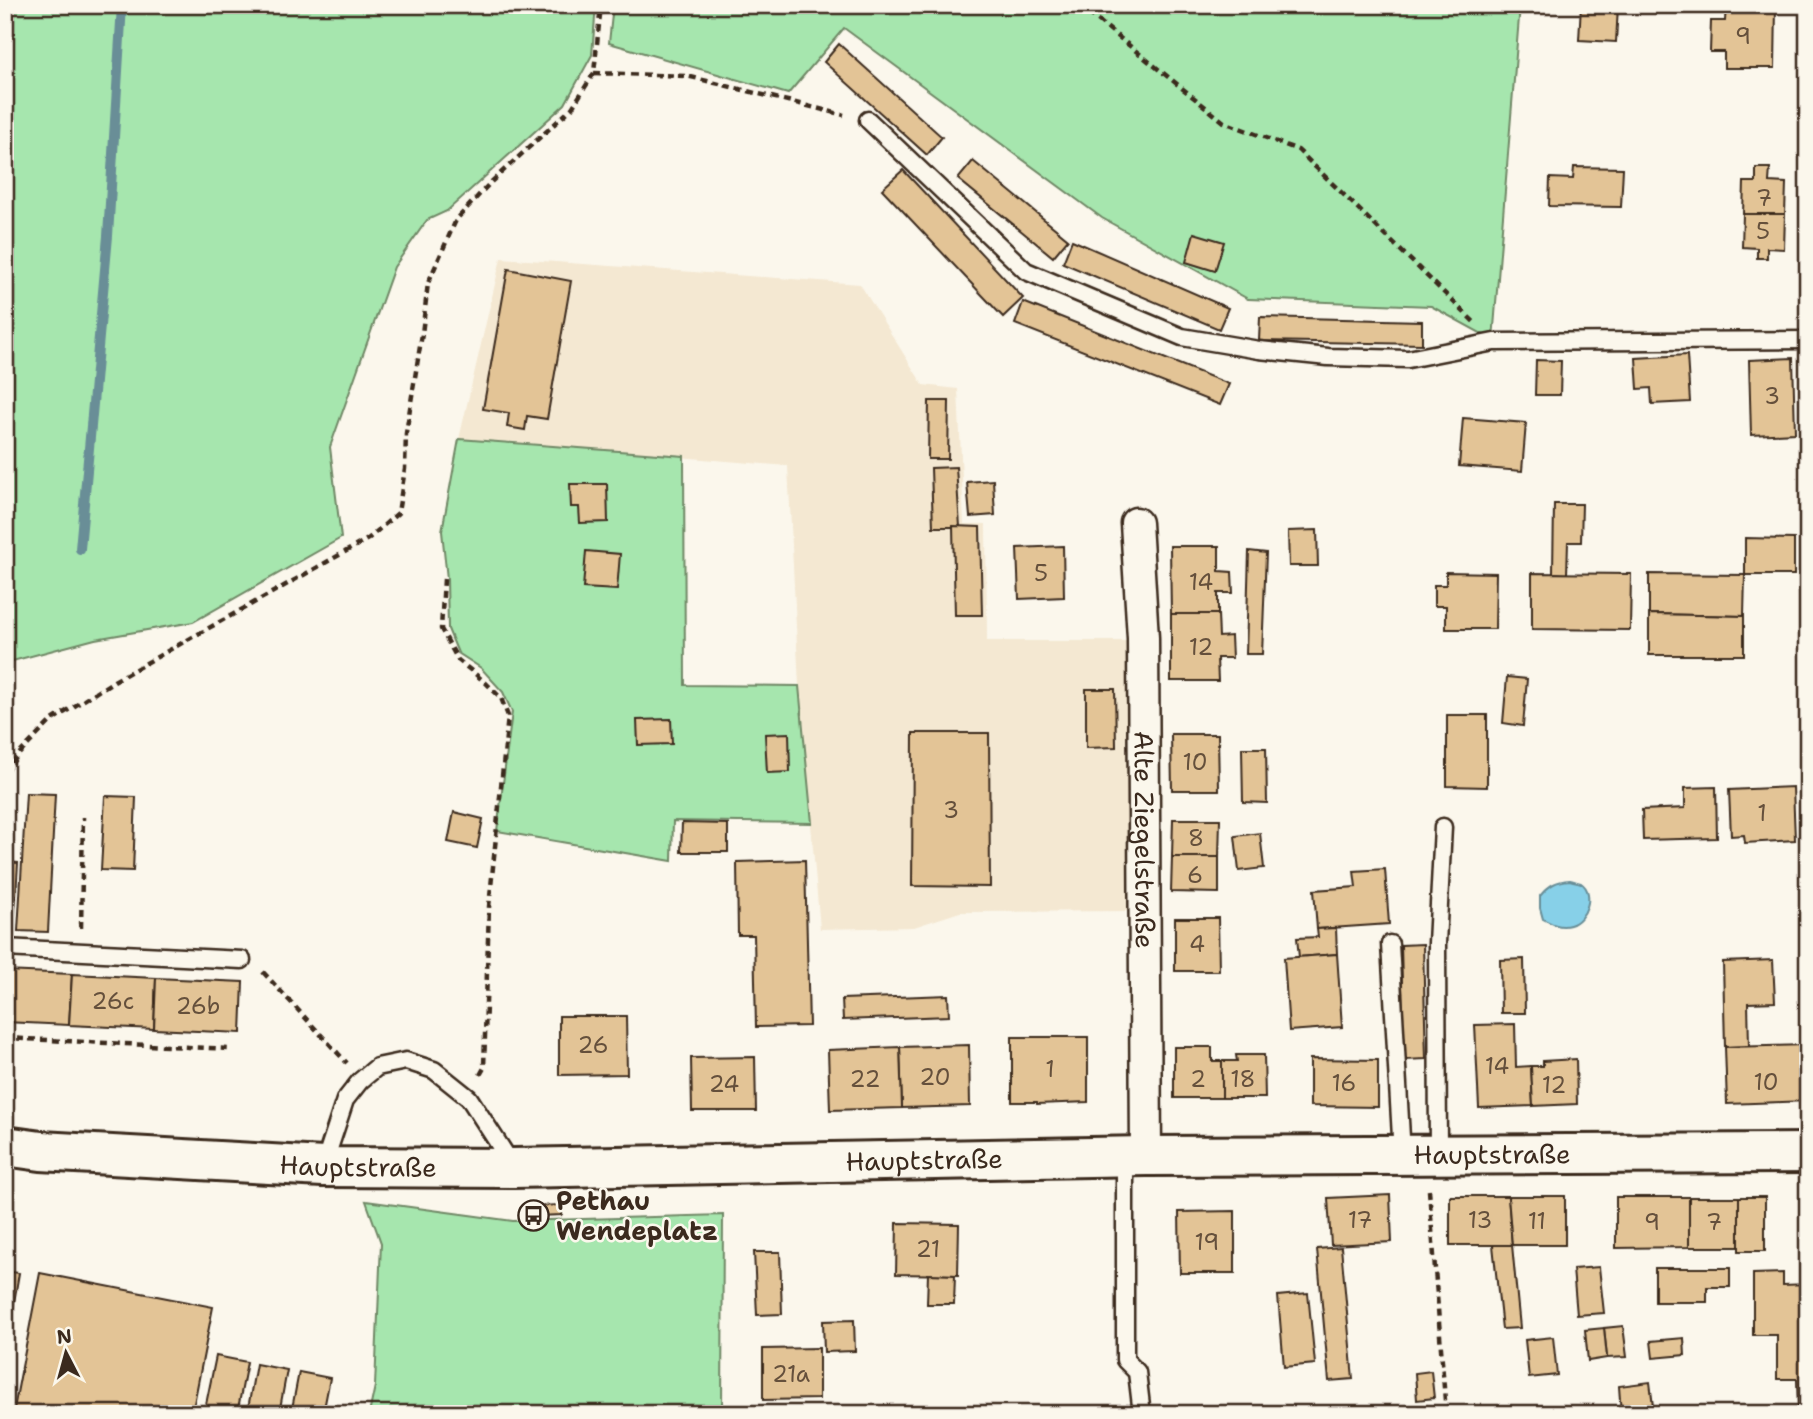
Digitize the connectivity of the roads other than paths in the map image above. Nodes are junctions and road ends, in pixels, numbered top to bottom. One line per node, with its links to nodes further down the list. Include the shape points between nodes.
1 (868, 121): 2 (lane, via 1026,271 1182,337 1328,357 1408,359 1494,342)
2 (1808, 340)
3 (1136, 523): 11 (street, Alte Ziegelstraße, via 1143,638)
4 (1443, 827): 10 (lane)
5 (1390, 944): 10 (lane)
6 (5, 948): 7 (lane)
7 (242, 960)
8 (17, 1150): 12 (main road, Hauptstraße)
9 (1808, 1153): 10 (main road, Hauptstraße)
10 (1422, 1155): 11 (main road, Hauptstraße)
11 (1135, 1156): 13 (main road, Hauptstraße); 14 (lane, via 1125,1360 1137,1372)
12 (323, 1167): 13 (main road, Hauptstraße); 13 (lane, via 345,1100 377,1067 406,1061 435,1070 469,1098)
13 (514, 1168)
14 (1142, 1414)

